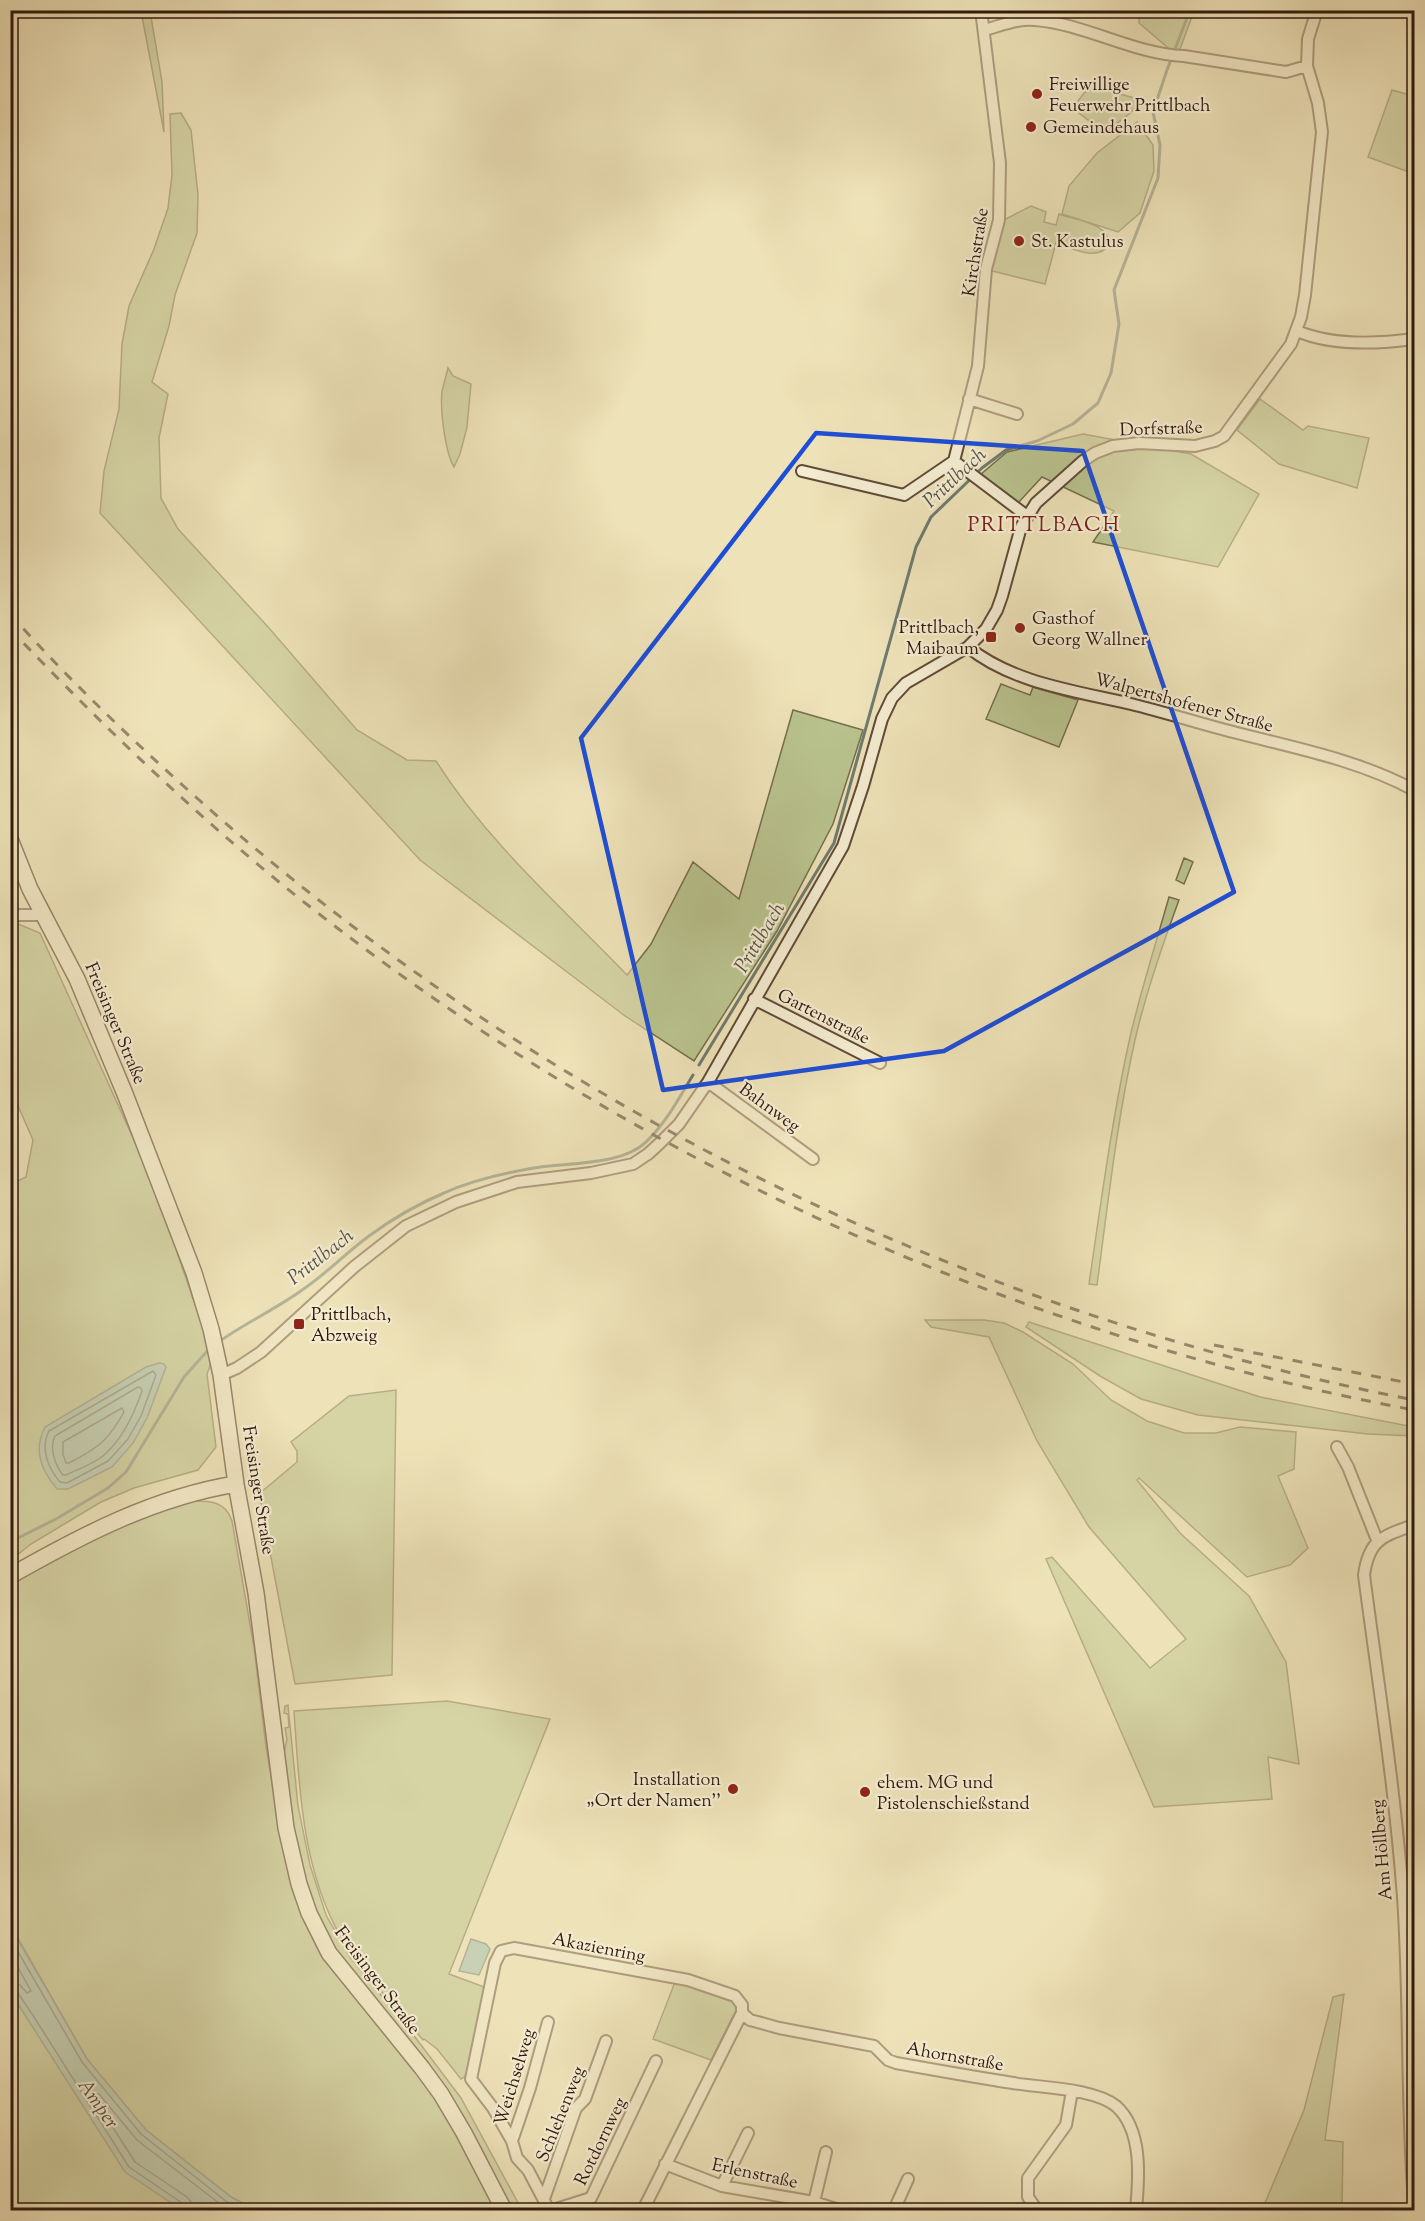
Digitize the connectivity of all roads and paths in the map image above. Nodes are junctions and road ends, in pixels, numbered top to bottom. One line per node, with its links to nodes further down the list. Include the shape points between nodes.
1 (981, 10): 3 (street, Kirchstraße)
2 (1317, 10): 4 (street, Dorfstraße, via 1308,39)
3 (984, 30): 4 (street, via 1033,19 1081,28 1168,56 1287,72); 7 (street, Kirchstraße, via 1000,163 999,220 986,269 978,366)
4 (1307, 66): 5 (street, Dorfstraße, via 1322,132 1306,289)
5 (1297, 331): 6 (street, via 1317,338 1352,341); 11 (street, Dorfstraße, via 1224,436 1195,446 1138,442 1095,453 1047,492)
6 (1414, 341)
7 (969, 399): 8 (street); 9 (street, Kirchstraße)
8 (1017, 414)
9 (954, 461): 10 (street, via 904,495); 11 (street)
10 (802, 471)
11 (1027, 516): 12 (street, Dorfstraße, via 1016,539 997,610)
12 (968, 647): 13 (street, Walpertshofener Straße, via 981,658 1052,686 1355,764); 17 (street, Dorfstraße, via 906,683 892,698 843,846)
13 (1414, 790)
14 (10, 839): 16 (main road, Freisinger Straße)
15 (10, 912): 16 (street)
16 (45, 915): 21 (main road, Freisinger Straße, via 125,1094 194,1273)
17 (754, 999): 18 (street, Gartenstraße); 19 (street, Dorfstraße)
18 (880, 1063)
19 (708, 1082): 20 (street, Bahnweg); 21 (street, Dorfstraße, via 679,1124 633,1164 517,1182 473,1195 406,1226 354,1267 261,1352)
20 (813, 1159)
21 (221, 1375): 23 (main road, Freisinger Straße)
22 (1337, 1447): 25 (street)
23 (236, 1484): 26 (main road, via 207,1488 123,1517); 42 (main road, Freisinger Straße, via 266,1657 286,1828 309,1913 329,1953 422,2068 465,2133)
24 (1414, 1525): 25 (street)
25 (1377, 1540): 27 (street, Am Höllberg, via 1366,1560 1364,1575)
26 (10, 1576)
27 (1410, 1942): 41 (street, Am Höllberg, via 1409,2138)
28 (742, 2013): 32 (street, Ahornstraße, via 750,2020 779,2028 874,2046 896,2063); 34 (street, Akazienring, via 742,2004 735,1996 688,1980 514,1948 501,1951 495,1963 471,2079); 36 (street)
29 (548, 2022): 34 (street, Weichselweg)
30 (606, 2042): 39 (street, Schlehenweg, via 585,2099 576,2108)
31 (656, 2061): 43 (street, Rotdornweg, via 597,2190 591,2198)
32 (1072, 2091): 47 (street, via 1066,2125 1028,2178 1028,2197); 48 (street, Ahornstraße, via 1103,2098 1116,2106 1127,2122 1137,2147)
33 (748, 2133): 38 (street)
34 (512, 2141): 39 (street, Akazienring, via 517,2158)
35 (826, 2152): 40 (street)
36 (665, 2164): 38 (street, Erlenstraße); 44 (street)
37 (908, 2180): 46 (street)
38 (722, 2186): 40 (street, Erlenstraße)
39 (544, 2199): 43 (street, Akazienring)
40 (814, 2202): 45 (street, Erlenstraße)
41 (1414, 2202)
42 (504, 2211)
43 (551, 2211)
44 (643, 2211)
45 (839, 2211)
46 (894, 2211)
47 (1037, 2211)
48 (1136, 2211)

